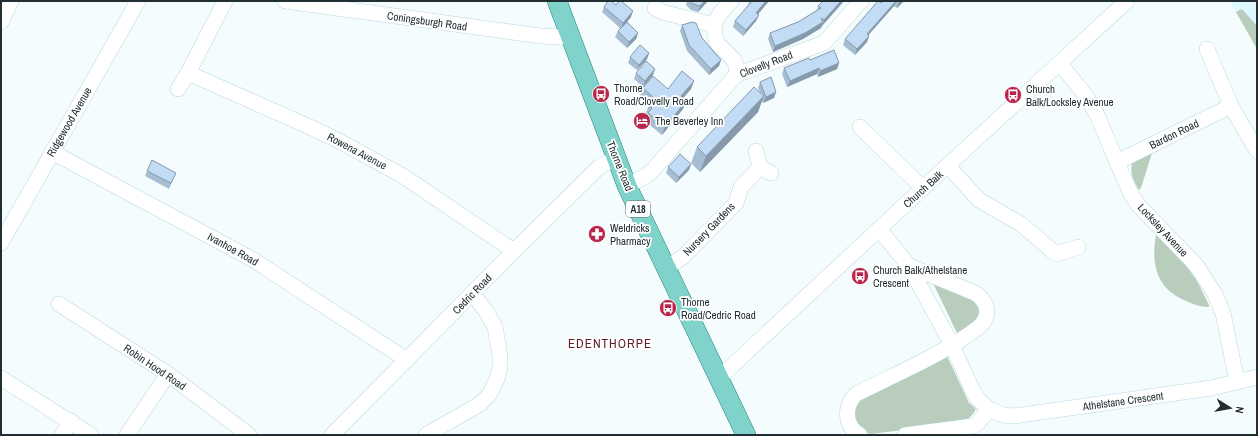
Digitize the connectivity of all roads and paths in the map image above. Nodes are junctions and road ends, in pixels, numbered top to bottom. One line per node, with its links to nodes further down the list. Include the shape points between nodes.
1 (11, 1): 11 (street)
2 (138, 1): 23 (street, Ridgewood Avenue)
3 (225, 1): 16 (street)
4 (285, 1): 9 (street, Coningsburgh Road)
5 (557, 1): 13 (main road, Thorne Road / A18)
6 (731, 1): 12 (street, via 719,14)
7 (861, 1): 17 (street, Clovelly Road, via 824,43)
8 (1127, 1): 15 (street, Church Balk)
9 (308, 3): 13 (street, Coningsburgh Road, via 541,36 563,37)
10 (655, 8): 12 (street)
11 (1, 22)
12 (714, 25): 17 (street, via 718,44 734,60)
13 (569, 34): 24 (main road, Thorne Road / A18)
14 (1207, 49): 19 (street)
15 (1060, 64): 25 (street, Locksley Avenue, via 1087,97); 26 (street, Church Balk)
16 (188, 74): 18 (street); 32 (street, Rowena Avenue, via 348,146 403,176)
17 (736, 75): 27 (street, Clovelly Road, via 652,171)
18 (178, 89)
19 (1231, 106): 22 (street); 25 (street, Bardon Road)
20 (860, 127): 28 (street)
21 (756, 151): 34 (street, Nursery Gardens, via 765,170 741,188 736,203 683,257)
22 (1257, 151)
23 (52, 152): 30 (street, Ridgewood Avenue); 38 (street, Ivanhoe Road, via 252,259)
24 (616, 158): 27 (main road, Thorne Road / A18); 32 (street, Cedric Road, via 600,167)
25 (1117, 162): 43 (street, Locksley Avenue, via 1139,206 1196,265 1215,294 1223,313)
26 (948, 166): 28 (street, Church Balk); 31 (street, via 980,200 1021,224 1056,254)
27 (627, 186): 34 (main road, Thorne Road / A18)
28 (923, 188): 29 (street, Church Balk)
29 (879, 229): 33 (street, Athelstane Crescent); 42 (street, Church Balk)
30 (1, 243)
31 (1078, 247)
32 (514, 251): 35 (street, Cedric Road)
33 (909, 266): 37 (street, Athelstane Crescent); 37 (street, Athelstane Crescent, via 975,293 984,301 987,311 985,320)
34 (666, 268): 42 (main road, Thorne Road / A18)
35 (472, 293): 38 (street, Cedric Road); 51 (street, via 496,327 500,356 497,379 489,395 480,404)
36 (59, 304): 39 (street, Robin Hood Road)
37 (952, 345): 44 (street, Athelstane Crescent, via 972,389 978,399); 53 (street, Athelstane Crescent, via 856,394 849,404 847,421)
38 (407, 360): 50 (street, Cedric Road)
39 (168, 374): 48 (street); 49 (street, Robin Hood Road)
40 (1257, 377): 43 (street, Athelstane Crescent)
41 (1, 378): 45 (street)
42 (719, 378): 52 (main road, Thorne Road / A18)
43 (1237, 382): 44 (street, Athelstane Crescent, via 1211,388 1014,416 1002,415)
44 (990, 409): 54 (street, via 973,426)
45 (71, 421): 46 (street); 47 (street)
46 (62, 435)
47 (91, 435)
48 (127, 435)
49 (249, 435)
50 (332, 435)
51 (426, 435)
52 (746, 435)
53 (860, 435)
54 (905, 435)

